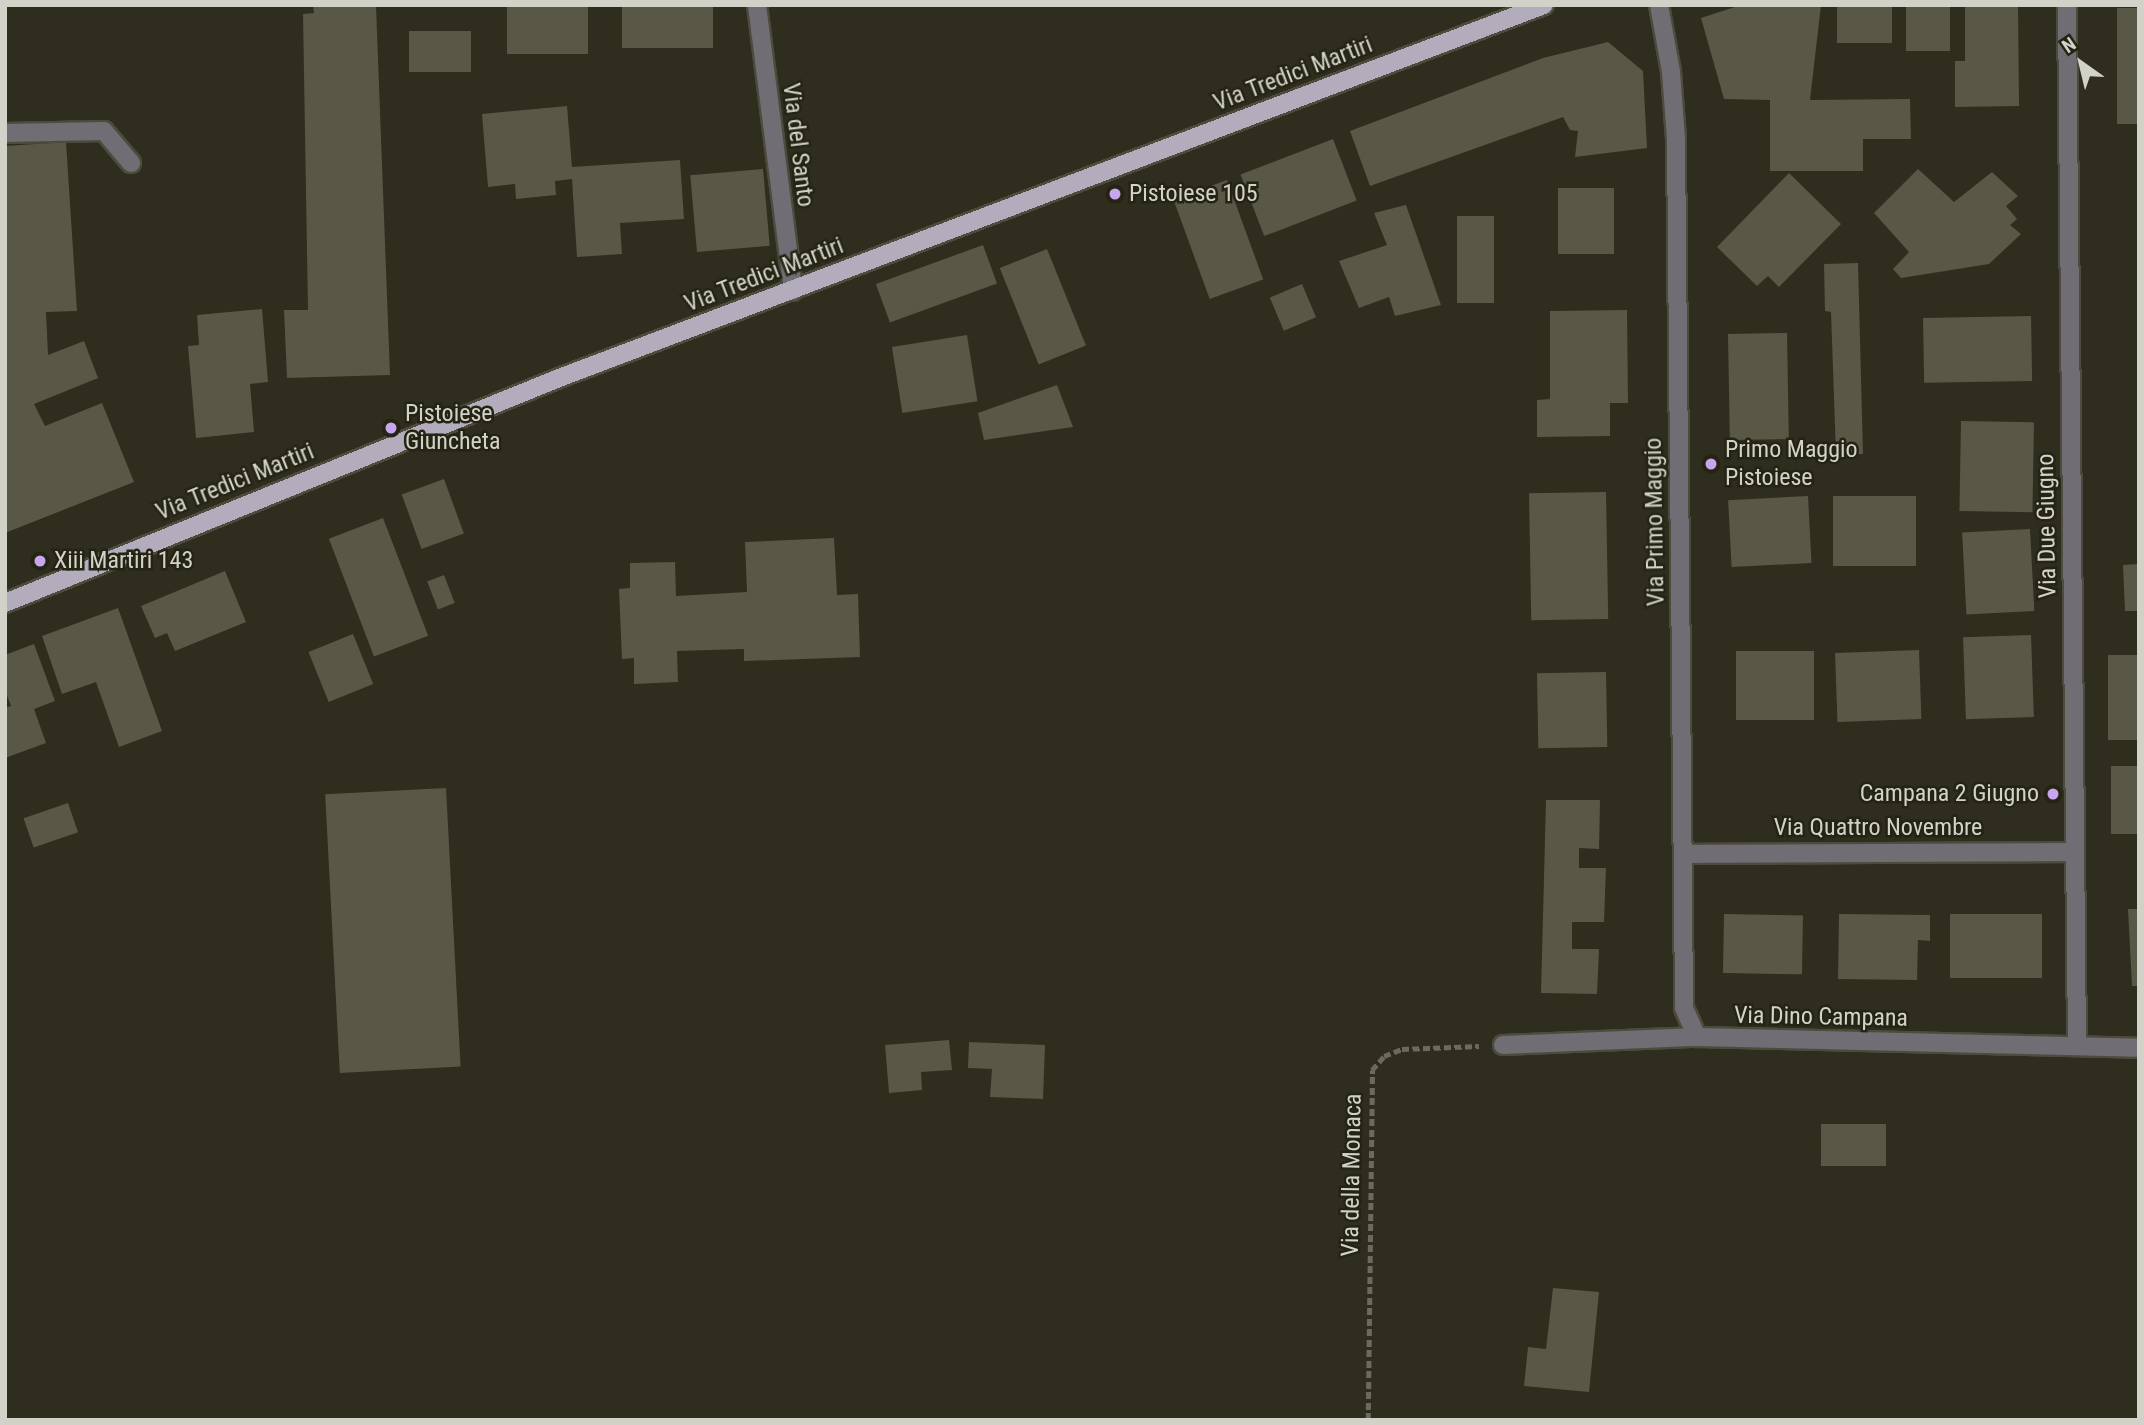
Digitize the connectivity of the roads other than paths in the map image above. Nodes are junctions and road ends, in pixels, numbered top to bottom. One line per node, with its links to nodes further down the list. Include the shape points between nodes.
1 (757, 5): 7 (street, Via del Santo)
2 (1544, 5): 7 (main road, Via Tredici Martiri)
3 (1659, 5): 10 (street, Via Primo Maggio, via 1671,72 1675,139)
4 (2067, 5): 9 (street, Via Due Giugno)
5 (5, 133): 6 (street, via 104,131)
6 (131, 163)
7 (793, 291): 8 (main road, Via Tredici Martiri, via 408,437)
8 (5, 603)
9 (2074, 852): 10 (street, Via Quattro Novembre); 13 (street, Via Due Giugno)
10 (1683, 854): 11 (street, Via Primo Maggio, via 1684,1008)
11 (1697, 1037): 12 (street, Via Dino Campana); 13 (street, Via Dino Campana)
12 (1503, 1045)
13 (2077, 1046): 14 (street, Via Dino Campana)
14 (2139, 1048)

